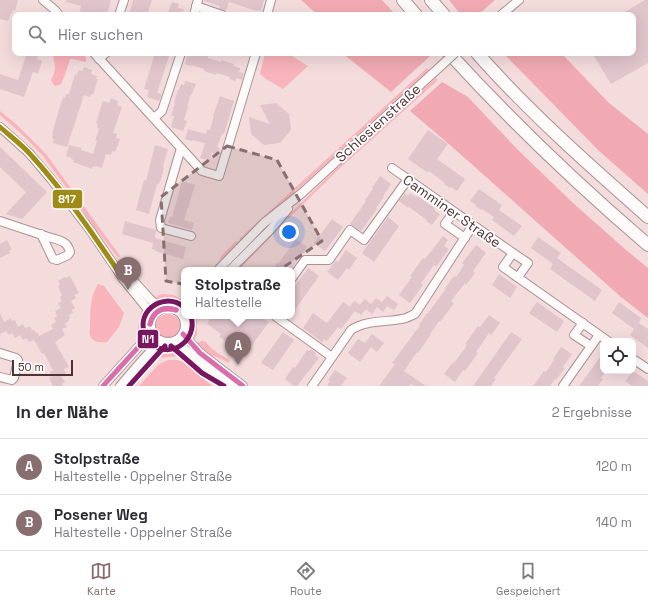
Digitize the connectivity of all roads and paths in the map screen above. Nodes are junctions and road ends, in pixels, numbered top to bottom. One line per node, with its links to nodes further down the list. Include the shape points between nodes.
1 (124, 0): 9 (street)
2 (271, 0): 11 (street)
3 (403, 0): 12 (highway)
4 (431, 0): 13 (highway)
5 (519, 0): 14 (street)
6 (46, 1): 8 (street)
7 (197, 3): 10 (street)
8 (56, 12)
9 (120, 12)
10 (216, 12)
11 (268, 12)
12 (413, 12)
13 (441, 12)
14 (505, 12)
15 (101, 56): 21 (street)
16 (180, 56): 21 (street, via 162,111)
17 (255, 56): 23 (street, via 219,176 202,171)
18 (452, 56): 35 (highway, via 493,101 557,163)
19 (452, 56): 26 (street, Schlesienstraße, bridge)
20 (480, 56): 28 (highway, via 510,89 580,156)
21 (154, 118): 23 (street)
22 (0, 127): 31 (street, via 29,153)
23 (181, 148): 33 (street, via 160,220 161,228)
24 (392, 168): 25 (street, Camminer Straße)
25 (408, 179): 27 (street, Camminer Straße); 39 (street, via 364,240 350,230 328,260 304,260)
26 (302, 193): 37 (street, Schlesienstraße, via 264,223); 38 (street, Schlesienstraße)
27 (454, 212): 30 (street, Camminer Straße); 34 (street, via 445,224)
28 (648, 217)
29 (0, 221): 32 (street)
30 (473, 225): 34 (street); 36 (street, Camminer Straße)
31 (90, 230): 42 (street); 45 (street)
32 (41, 234)
33 (191, 236)
34 (465, 238): 57 (street, via 415,314 356,327 351,330)
35 (648, 245)
36 (513, 253): 40 (street, Camminer Straße, via 503,267); 40 (street, Camminer Straße, via 528,263)
37 (221, 267)
38 (233, 267)
39 (295, 274)
40 (518, 277): 48 (street, Camminer Straße)
41 (181, 306): 43 (street)
42 (160, 309): 43 (street); 45 (street)
43 (176, 310): 44 (street)
44 (181, 314)
45 (152, 317): 49 (street)
46 (185, 319): 50 (street)
47 (279, 319): 57 (street)
48 (583, 323): 51 (street, Camminer Straße); 55 (street, via 574,335)
49 (151, 331): 53 (street); 61 (street)
50 (183, 334): 54 (street); 64 (street, via 200,353)
51 (599, 334): 52 (street, Camminer Straße); 55 (street)
52 (604, 338)
53 (160, 341): 54 (street); 62 (street)
54 (175, 341): 63 (street, via 206,367)
55 (591, 346): 66 (street)
56 (0, 353): 60 (street, via 18,360 12,380)
57 (332, 357): 65 (street)
58 (636, 361): 59 (street)
59 (648, 369)
60 (0, 377)
61 (103, 386)
62 (120, 386)
63 (237, 386)
64 (243, 386)
65 (312, 386)
66 (563, 386)

